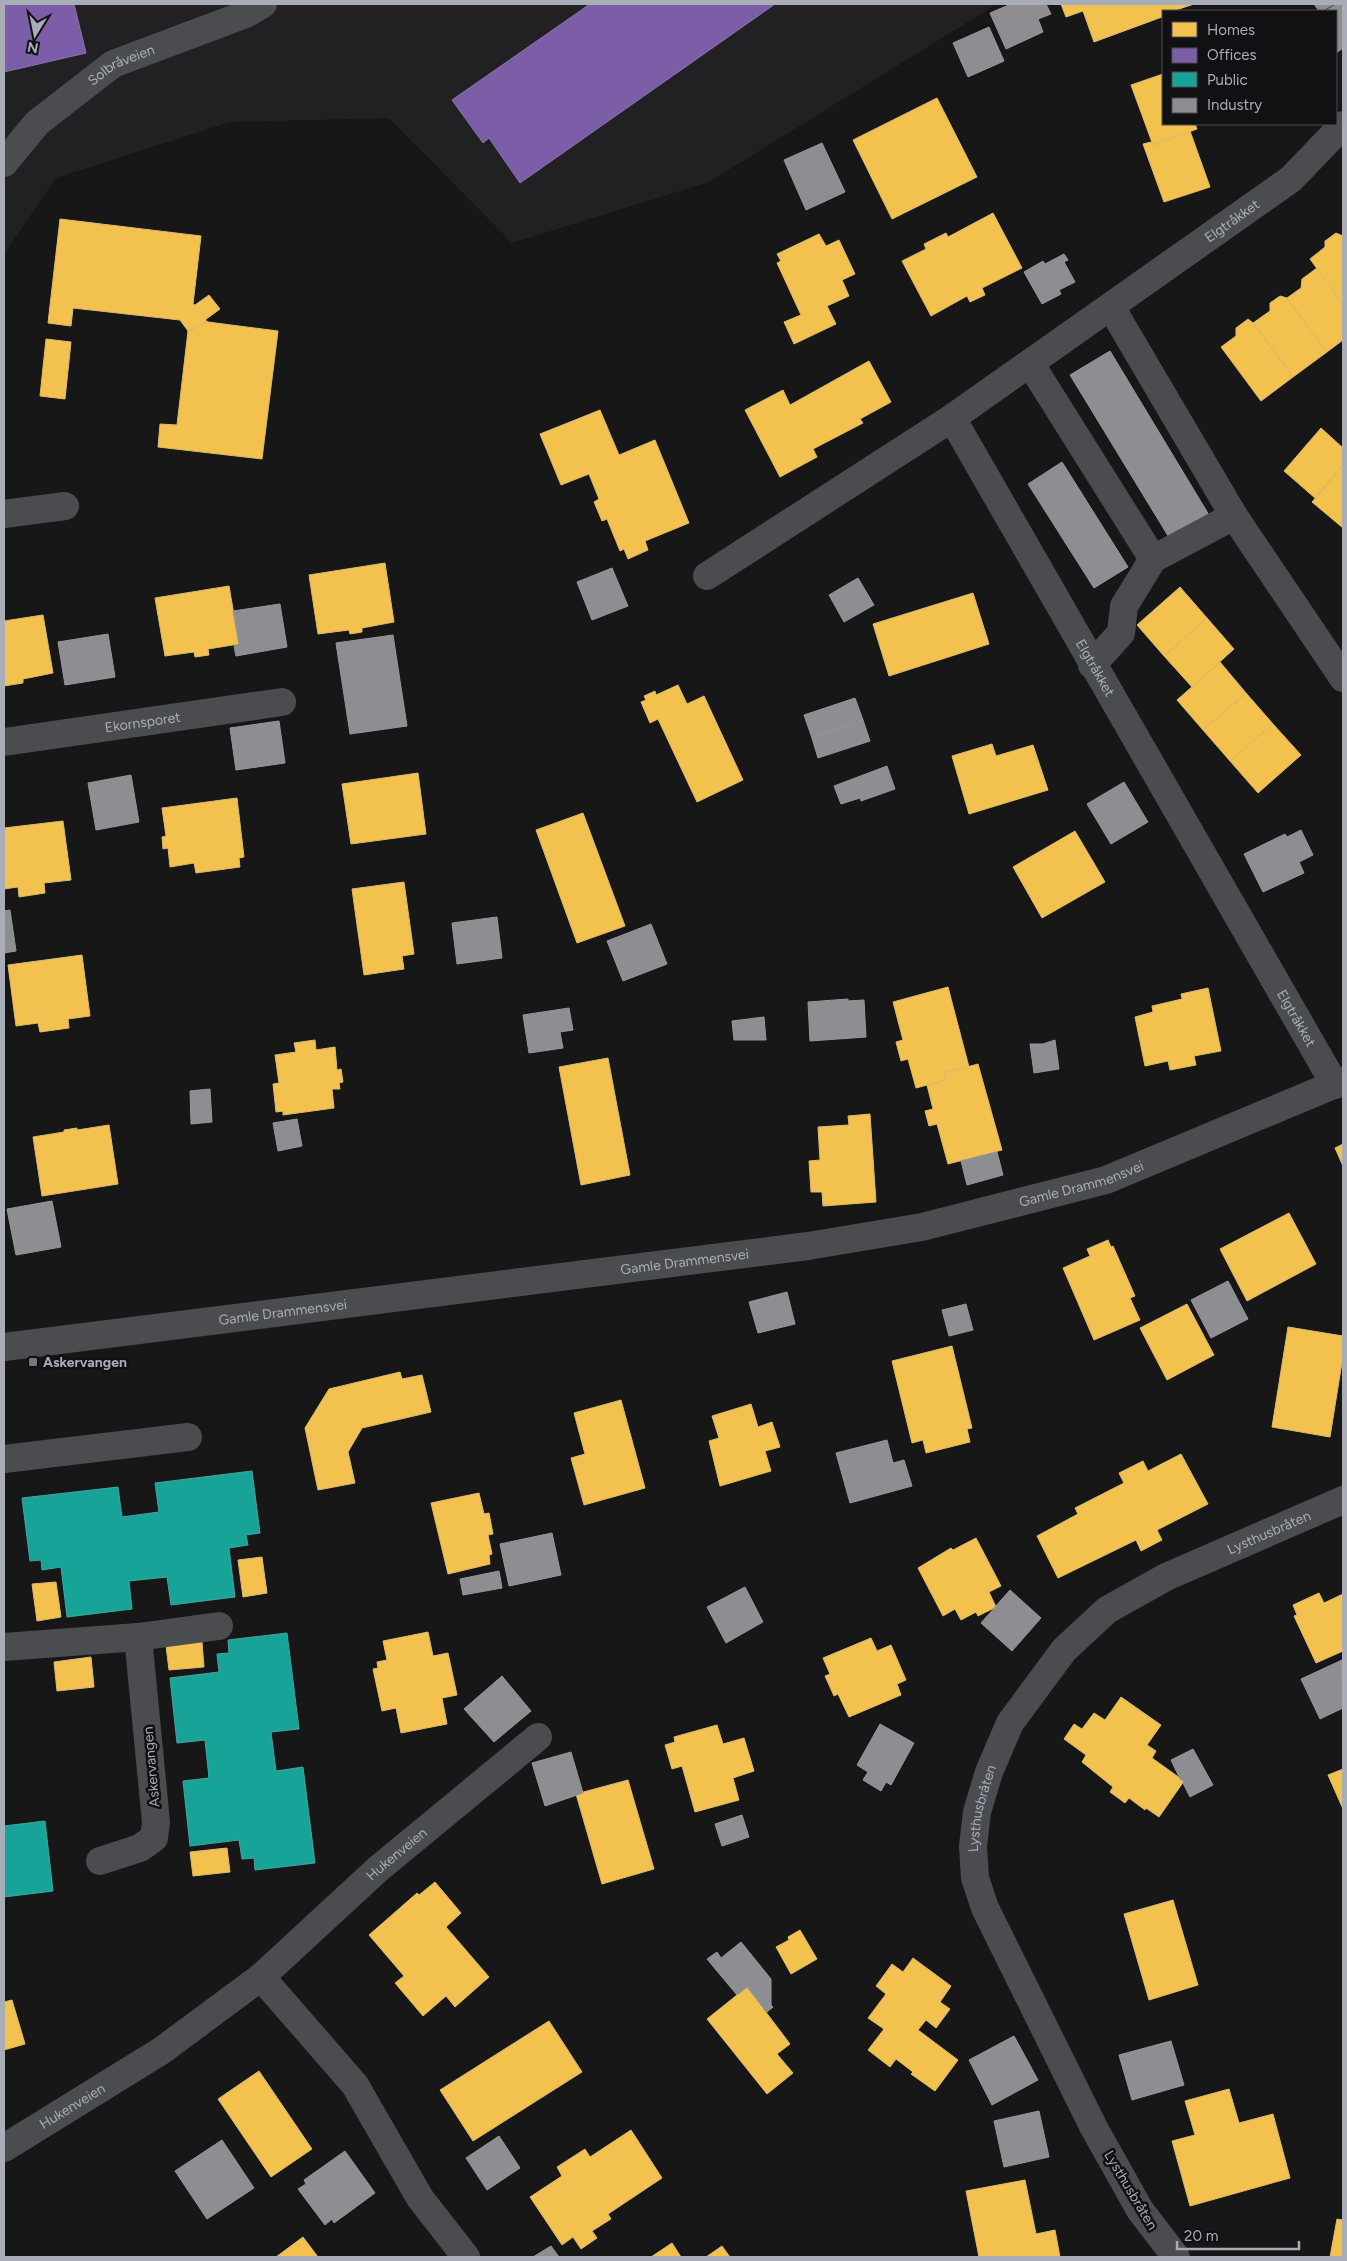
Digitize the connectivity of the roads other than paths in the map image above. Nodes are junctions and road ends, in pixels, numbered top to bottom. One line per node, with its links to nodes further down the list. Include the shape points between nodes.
1 (263, 4): 3 (street, Solbråveien, via 246,14 113,64 38,123)
2 (1343, 125): 4 (street, Elgtråkket, via 1291,180)
3 (4, 163)
4 (1111, 307): 5 (street, Elgtråkket); 9 (street)
5 (1030, 363): 6 (street, Elgtråkket); 10 (street)
6 (952, 418): 11 (street); 12 (street, Elgtråkket)
7 (66, 506): 8 (street)
8 (5, 512)
9 (1234, 516): 10 (street); 13 (street)
10 (1153, 559): 12 (street, via 1124,606 1121,633)
11 (707, 576)
12 (1092, 665): 16 (street, Elgtråkket)
13 (1343, 678)
14 (282, 702): 15 (street, Ekornsporet)
15 (4, 742)
16 (1339, 1083): 17 (street, Gamle Drammensvei, via 1106,1180 922,1227 808,1246)
17 (4, 1347)
18 (188, 1437): 19 (street)
19 (4, 1459)
20 (1343, 1500): 29 (street, Lysthusbråten, via 1166,1577 1107,1610 1064,1650 1010,1723 989,1772 977,1812 973,1846 975,1878 985,1908 1140,2210)
21 (219, 1626): 22 (street)
22 (138, 1637): 23 (street); 25 (street, Askervangen, via 156,1822 154,1838 140,1848)
23 (4, 1647)
24 (538, 1737): 26 (street, Hukenveien, via 378,1869)
25 (100, 1861)
26 (261, 1977): 27 (street, Hukenveien, via 161,2051); 28 (street, via 355,2085 420,2198)
27 (4, 2148)
28 (466, 2257)
29 (1176, 2257)

